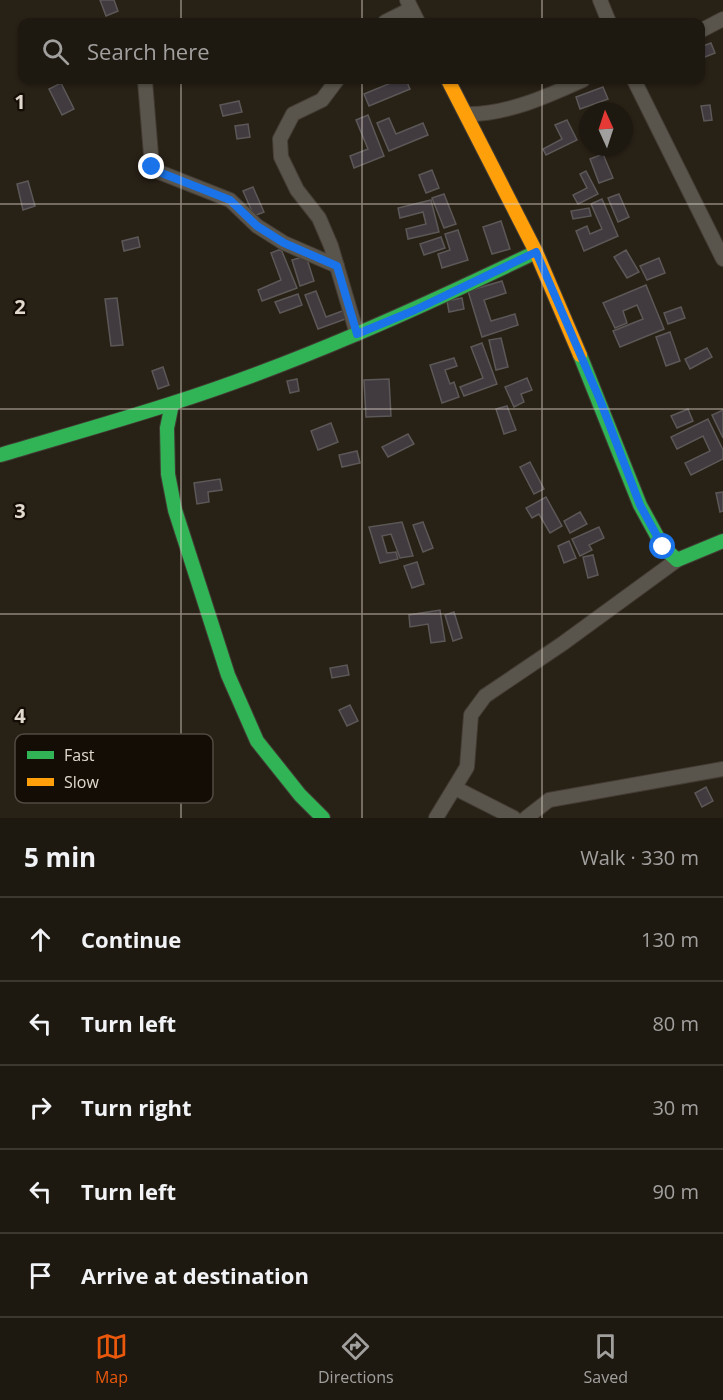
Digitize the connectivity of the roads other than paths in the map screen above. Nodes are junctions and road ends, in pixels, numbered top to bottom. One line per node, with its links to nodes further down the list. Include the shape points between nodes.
1 (600, 0): 4 (street)
2 (409, 5): 3 (street)
3 (391, 18)
4 (607, 18)
5 (723, 19): 6 (street)
6 (705, 28)
7 (145, 84): 15 (street, via 152,167 230,200 257,226 284,243)
8 (334, 84): 15 (street, via 322,100 293,114 280,139 286,171 319,218)
9 (450, 84): 12 (street)
10 (573, 84): 12 (street, via 485,115)
11 (636, 84): 14 (street)
12 (466, 114): 13 (street)
13 (536, 252): 16 (street); 20 (street, via 640,505 663,547)
14 (723, 259)
15 (337, 266): 16 (street)
16 (357, 334): 17 (street)
17 (172, 404): 18 (street); 23 (street, via 167,428 168,474 175,510 228,675 257,741)
18 (0, 455)
19 (723, 541): 20 (street)
20 (678, 560): 22 (street, via 484,696 471,716 467,767)
21 (723, 769): 26 (street, via 549,800)
22 (455, 788): 24 (street); 25 (street)
23 (323, 818)
24 (436, 818)
25 (514, 818)
26 (526, 818)

